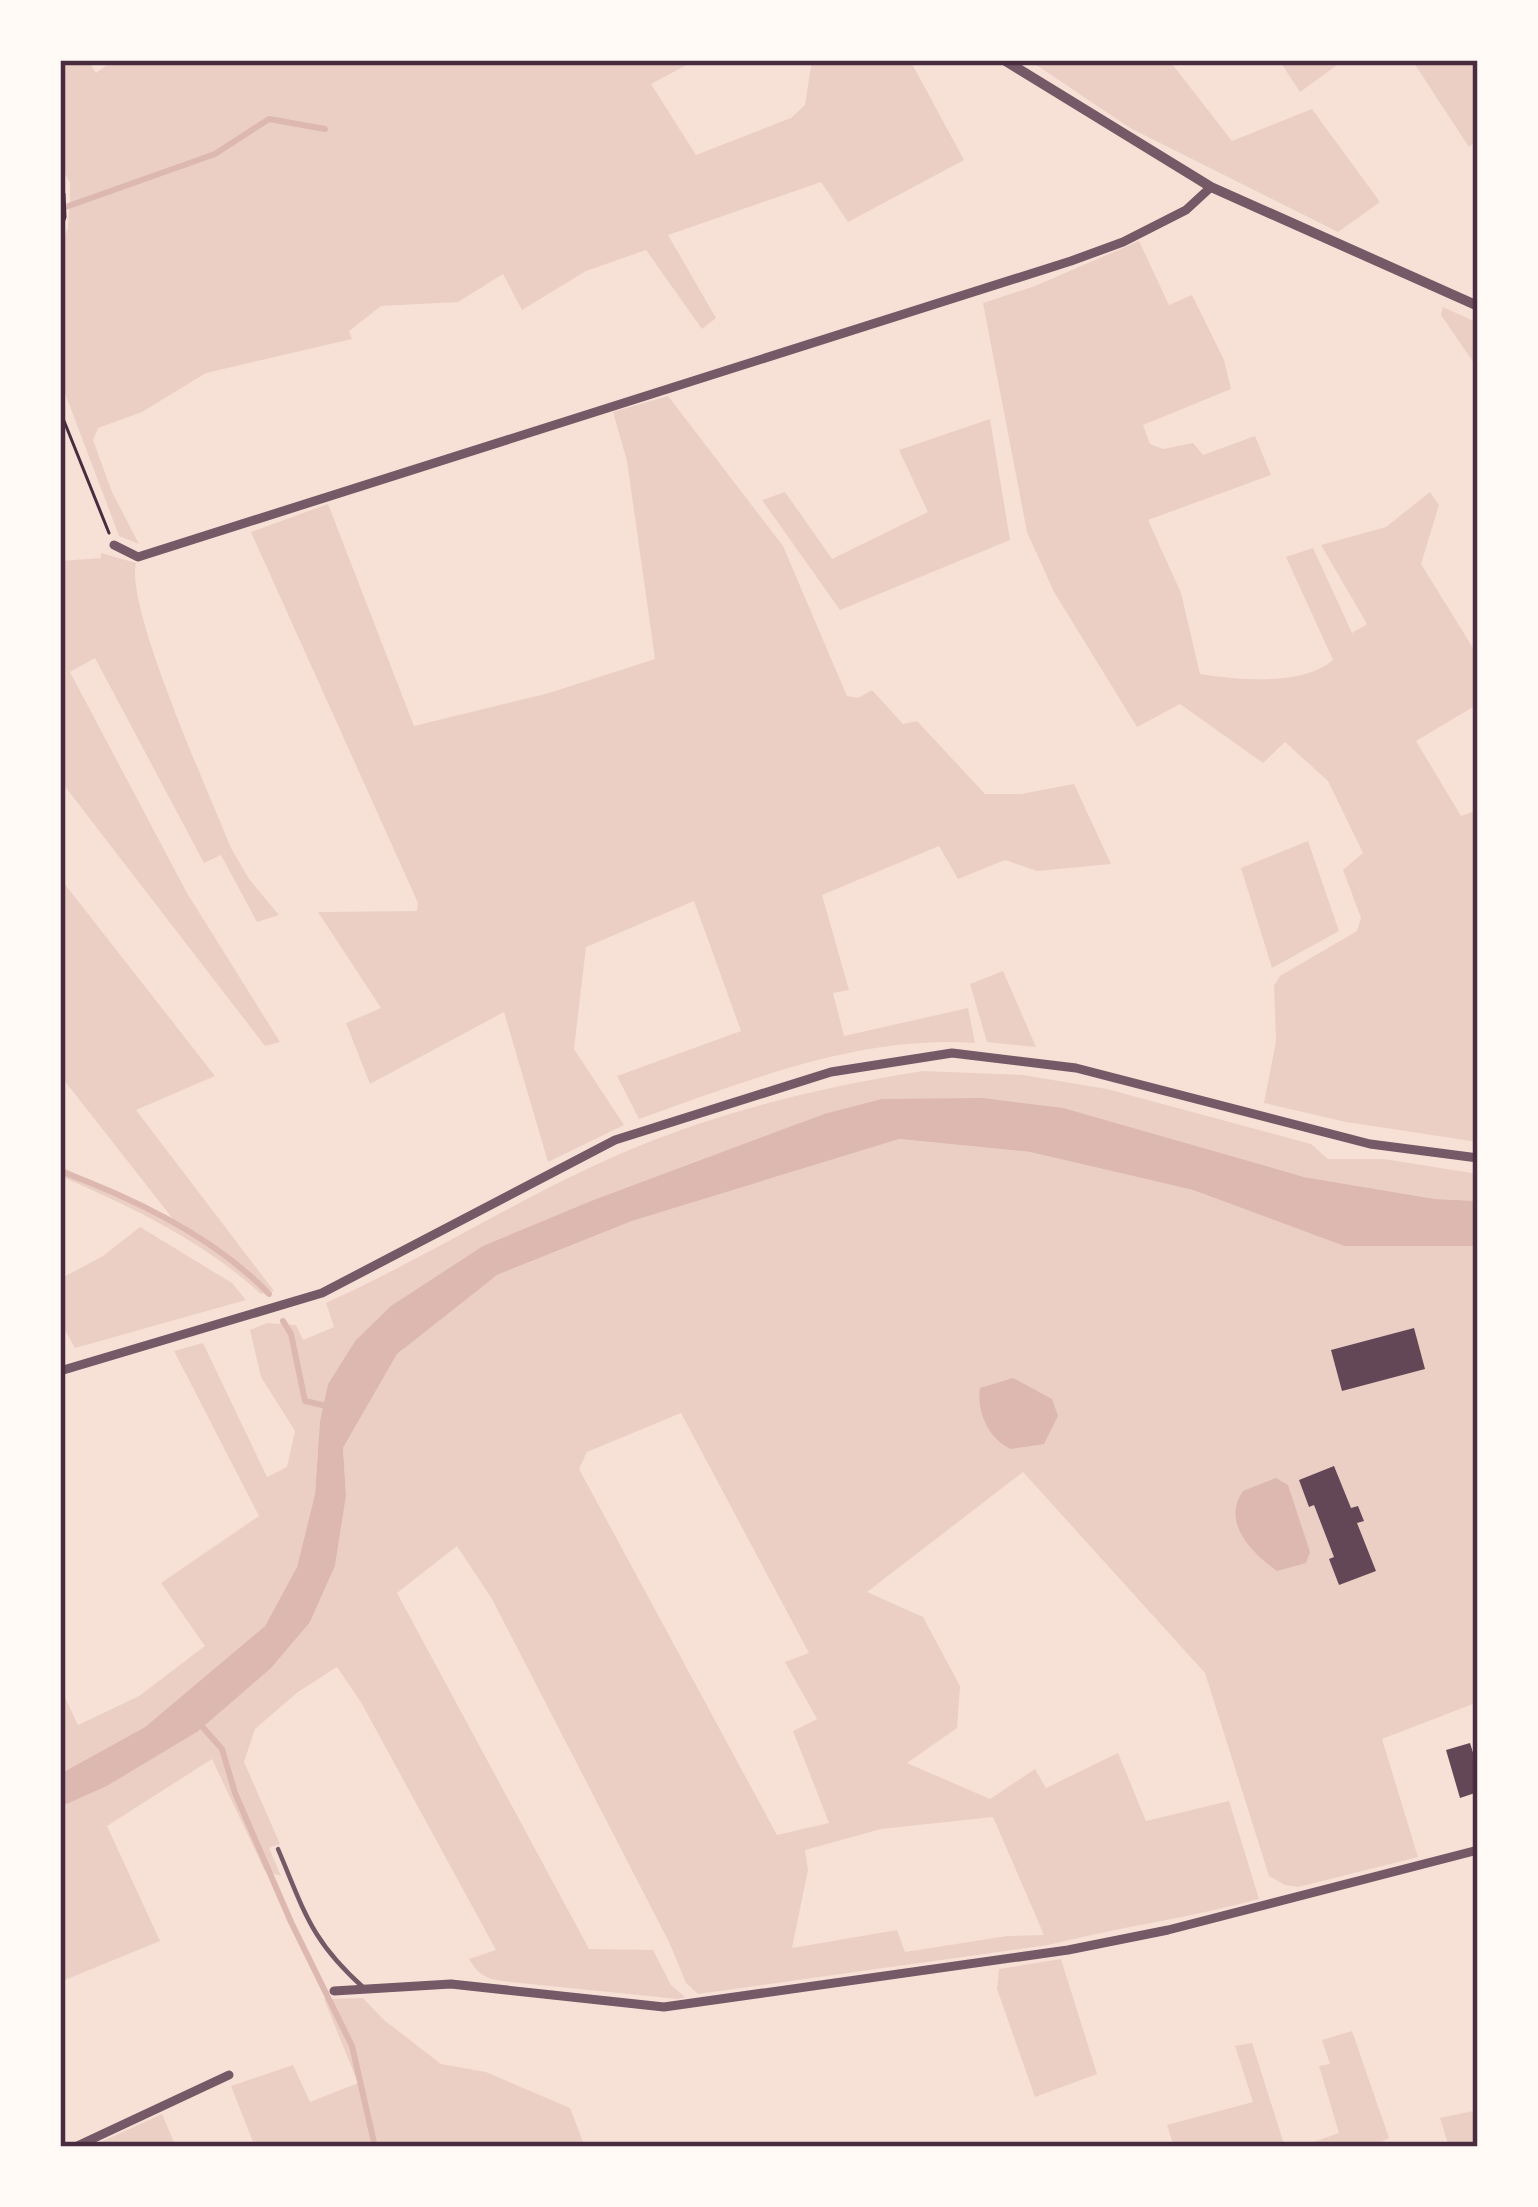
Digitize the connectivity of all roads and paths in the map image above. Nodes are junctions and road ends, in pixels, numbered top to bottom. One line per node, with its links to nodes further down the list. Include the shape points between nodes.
1 (1004, 60): 2 (street)
2 (1211, 187): 5 (street); 7 (street, via 1186,210 1123,242 970,295 138,557)
3 (62, 191): 4 (path)
4 (60, 231)
5 (1478, 306)
6 (60, 411): 7 (path)
7 (114, 545)
8 (1478, 1158): 9 (street, via 1370,1144 1076,1067 932,1056 831,1072 615,1140 322,1293)
9 (60, 1371)
10 (278, 1849): 13 (lane, via 314,1936)
11 (1478, 1850): 13 (street, via 1068,1950 664,2007 452,1984)
12 (334, 1991): 13 (street)
13 (368, 1991)
14 (229, 2075): 15 (street)
15 (75, 2147)

